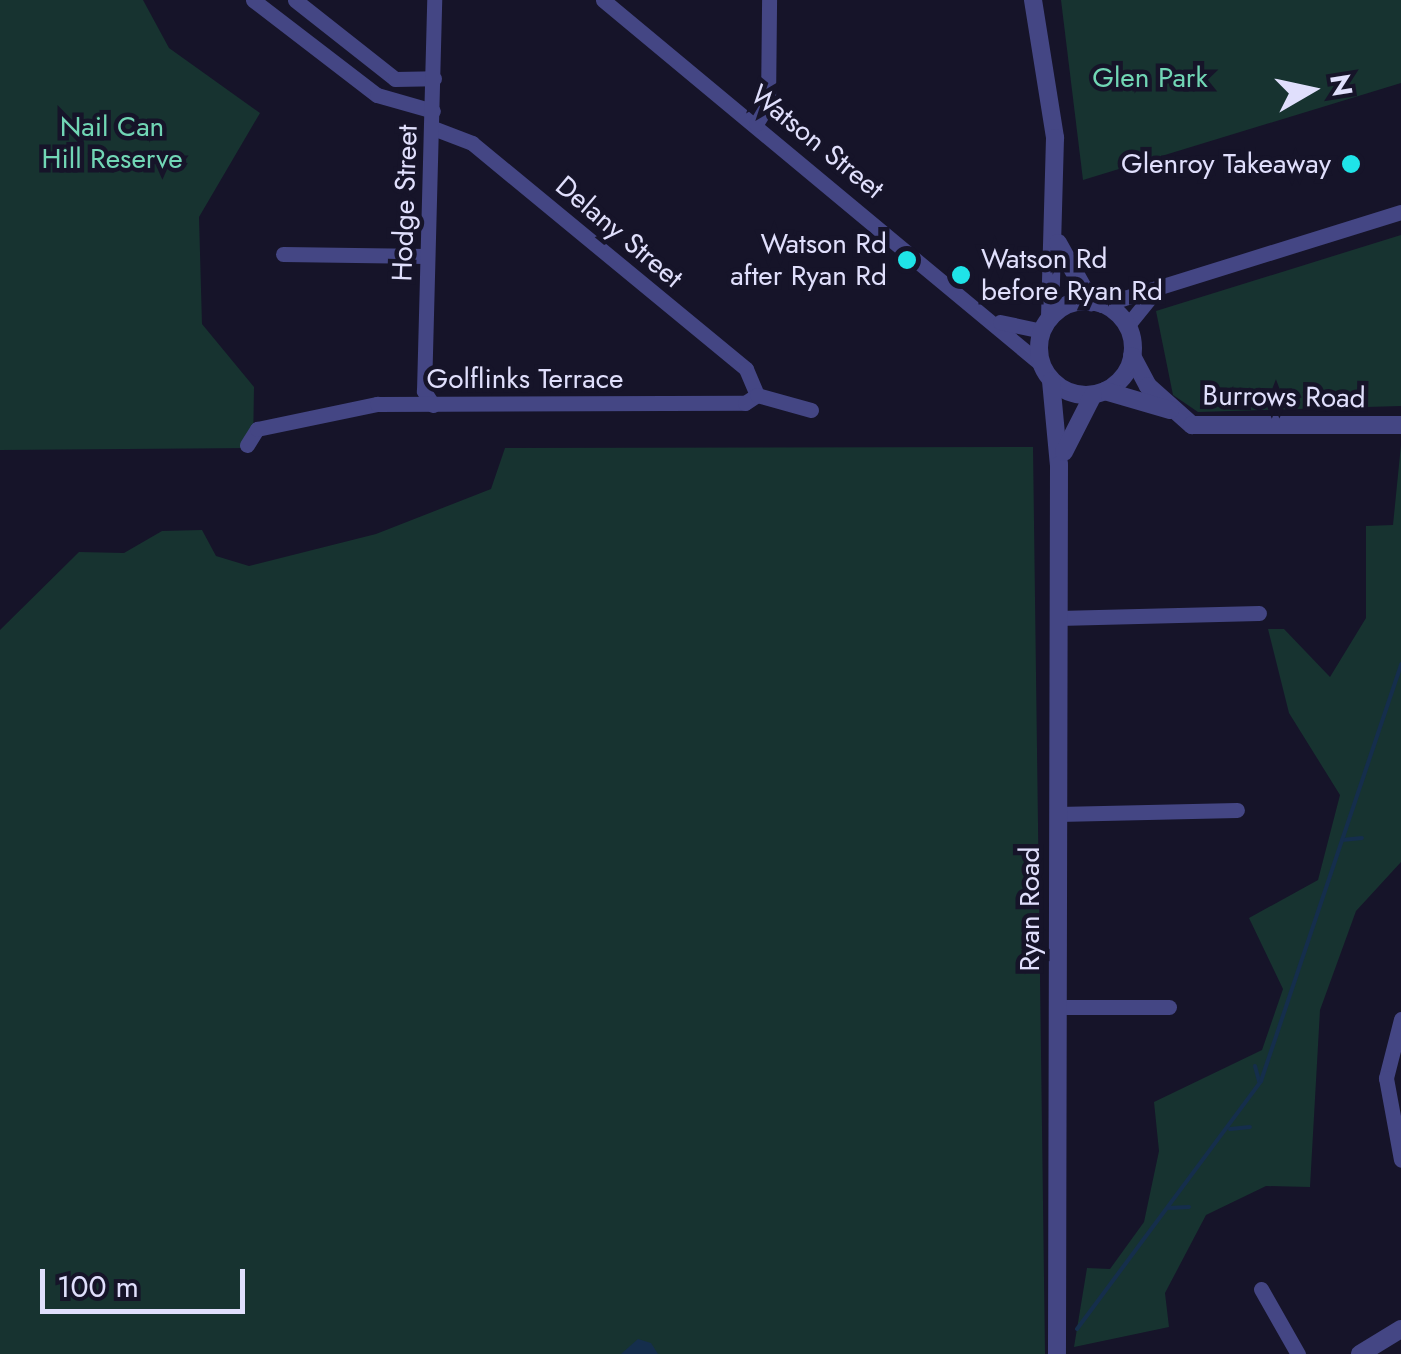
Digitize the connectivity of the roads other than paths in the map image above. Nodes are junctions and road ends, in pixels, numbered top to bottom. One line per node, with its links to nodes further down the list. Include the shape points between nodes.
1 (253, 0): 8 (street, Delany Street, via 377,95)
2 (295, 0): 7 (street, via 395,78)
3 (434, 0): 7 (street, Hodge Street)
4 (603, 0): 9 (street, Watson Street)
5 (769, 0): 9 (street, via 768,104)
6 (1033, 0): 11 (street, via 1055,138)
7 (434, 78): 8 (street, Hodge Street)
8 (433, 120): 13 (street, Hodge Street); 22 (street, Delany Street, via 517,180 746,369)
9 (756, 124): 16 (street, Watson Street)
10 (1401, 212): 14 (street)
11 (1055, 233): 15 (street); 17 (street)
12 (283, 254): 13 (street)
13 (427, 256): 23 (street, Hodge Street, via 424,390)
14 (1158, 287): 15 (street); 18 (street)
15 (1096, 303): 17 (street); 18 (street)
16 (1000, 322): 17 (street, Watson Street); 20 (street, Watson Street)
17 (1046, 325): 20 (street)
18 (1127, 326): 19 (street)
19 (1132, 356): 21 (street); 25 (street, Burrows Road)
20 (1047, 373): 21 (street); 28 (street, Ryan Road)
21 (1099, 393): 25 (street, Burrows Road); 28 (street, Ryan Road)
22 (758, 395): 23 (street, Golflinks Terrace, via 745,403); 24 (street, Golflinks Terrace)
23 (433, 404): 27 (street, Golflinks Terrace, via 335,408 257,429)
24 (811, 410)
25 (1171, 410): 26 (street, Burrows Road, via 1208,427)
26 (1401, 425)
27 (247, 445)
28 (1059, 464): 30 (street, Ryan Road)
29 (1259, 613): 30 (street)
30 (1058, 618): 32 (street, Ryan Road)
31 (1237, 810): 32 (street)
32 (1058, 814): 33 (street, Ryan Road)
33 (1056, 1007): 34 (street); 39 (street, Ryan Road)
34 (1169, 1007)
35 (1401, 1019): 36 (street, via 1386,1078)
36 (1401, 1160)
37 (1262, 1290): 40 (street)
38 (1401, 1329): 41 (street)
39 (1057, 1354)
40 (1298, 1354)
41 (1360, 1354)

